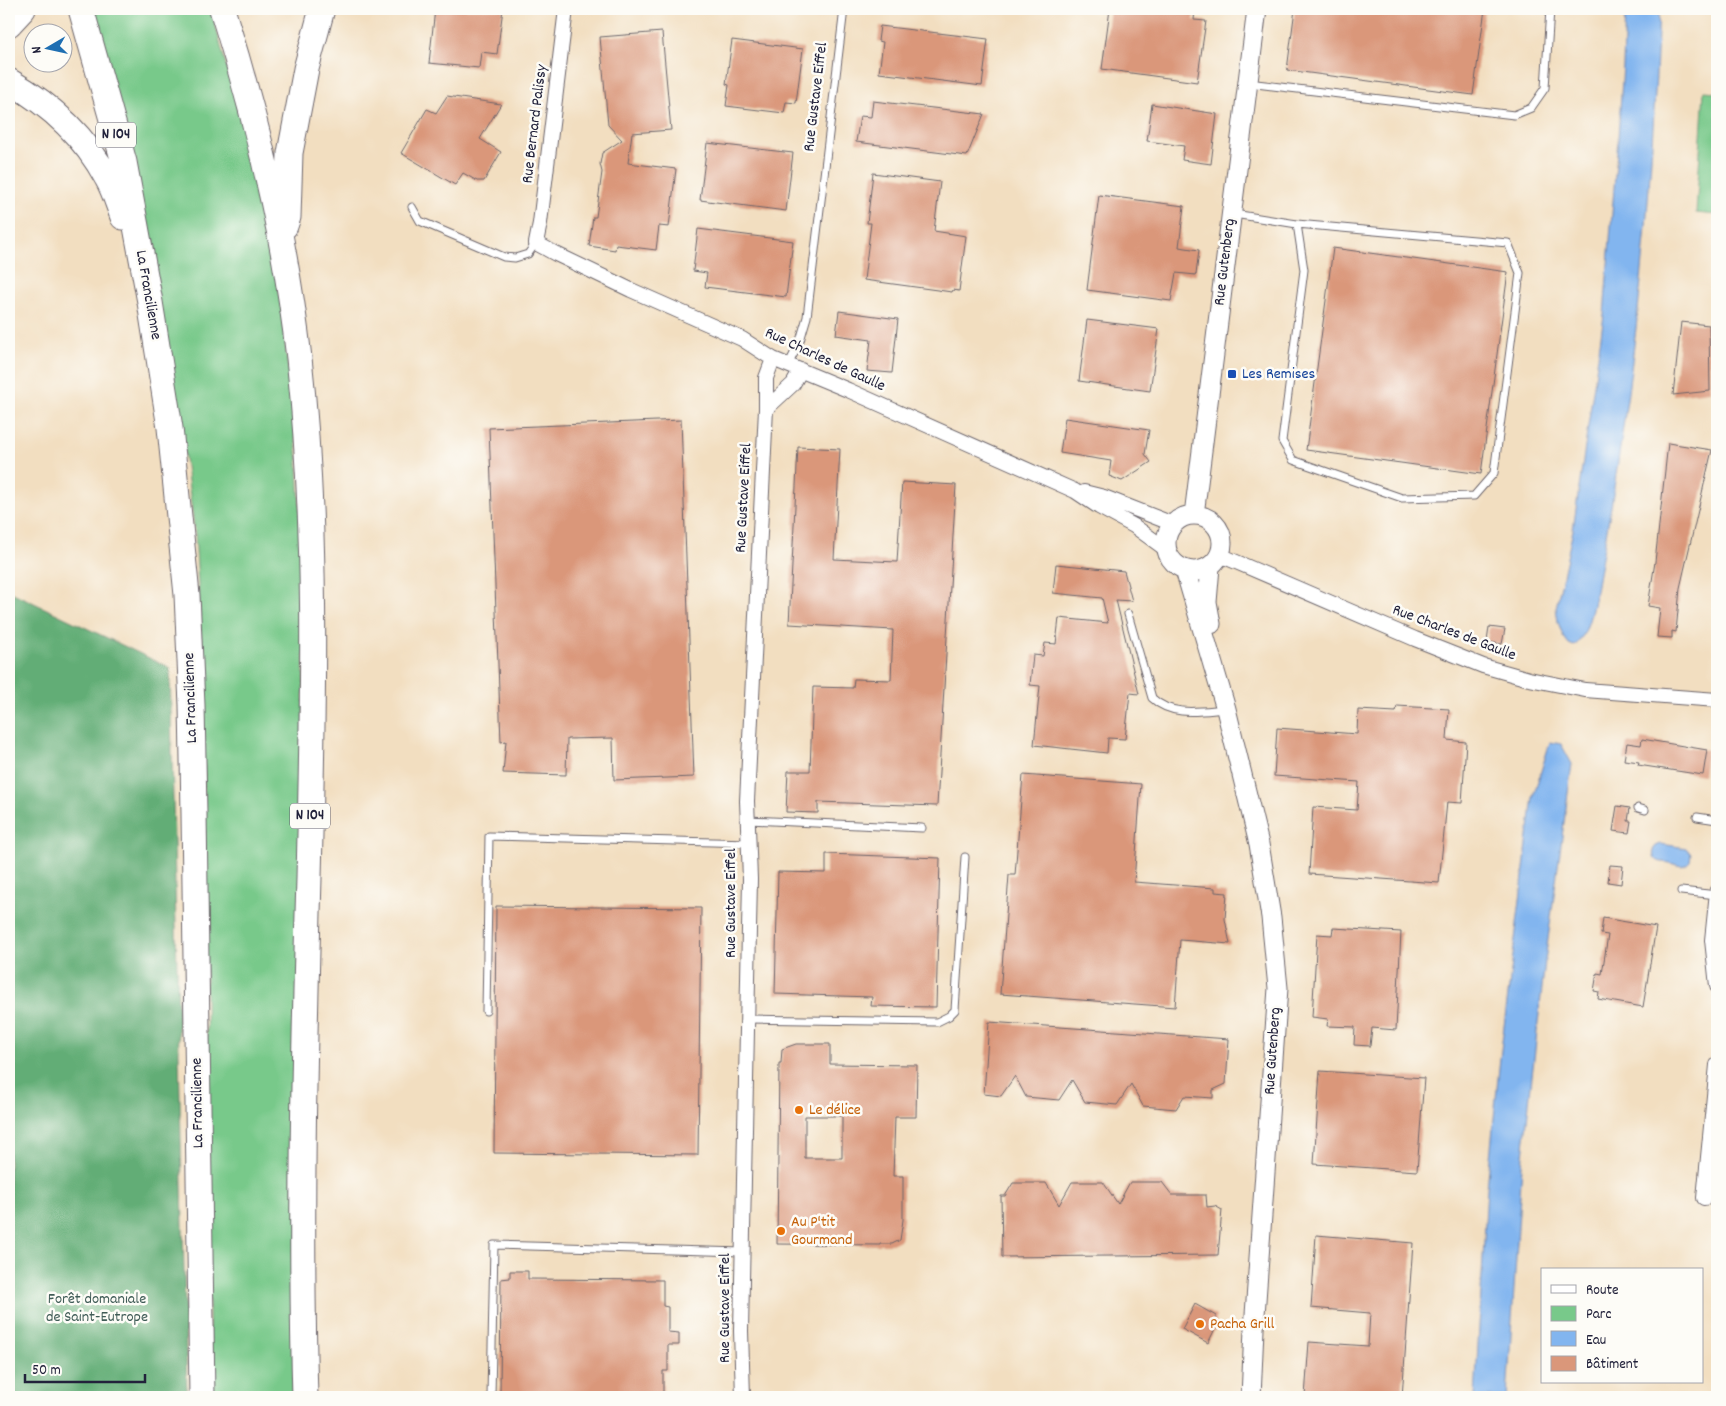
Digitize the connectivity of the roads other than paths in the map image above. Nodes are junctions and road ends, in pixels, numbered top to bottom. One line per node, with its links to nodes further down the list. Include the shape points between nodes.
1 (23, 9): 9 (highway)
2 (81, 9): 17 (highway, La Francilienne / N 104, via 124,162)
3 (222, 9): 15 (highway, N 104)
4 (322, 9): 15 (highway, via 306,69 290,152 288,217)
5 (566, 9): 16 (street, Rue Bernard Palissy)
6 (844, 9): 19 (lane, Rue Gustave Eiffel, via 806,317)
7 (1257, 9): 11 (street, Rue Gutenberg)
8 (1550, 9): 11 (lane, via 1544,88 1531,108 1514,115)
9 (9, 24)
10 (9, 81): 17 (highway, via 46,104 89,148 108,179)
11 (1248, 83): 13 (street, Rue Gutenberg)
12 (412, 208): 16 (lane, via 420,221 504,257 528,254)
13 (1231, 213): 14 (lane); 22 (street, Rue Gutenberg)
14 (1298, 224): 14 (lane, via 1508,243 1520,274 1494,473 1474,496 1402,498 1294,460 1282,440 1304,270)
15 (280, 238): 45 (highway, N 104, via 298,357 308,459 313,617 303,1151)
16 (536, 243): 18 (street, Rue Charles de Gaulle, via 742,339)
17 (143, 263): 44 (highway, La Francilienne / N 104, via 170,428 187,595 194,803)
18 (773, 359): 19 (street, Rue Charles de Gaulle); 20 (street, Rue Gustave Eiffel, via 766,378)
19 (794, 367): 20 (street, Rue Gustave Eiffel, via 793,384); 21 (street, Rue Charles de Gaulle)
20 (766, 409): 31 (street, Rue Gustave Eiffel)
21 (1075, 491): 23 (street, Rue Charles de Gaulle, via 1104,497); 24 (street, Rue Charles de Gaulle)
22 (1194, 515): 23 (street); 25 (street, via 1203,516 1216,526 1222,536 1222,545)
23 (1173, 524): 24 (street, via 1168,531)
24 (1167, 550): 26 (street, via 1170,558)
25 (1215, 560): 26 (street, via 1194,571); 28 (street, Rue Charles de Gaulle, via 1483,666 1529,679 1585,690); 29 (street, Rue Gutenberg, via 1207,602)
26 (1185, 570): 29 (street, Rue Gutenberg)
27 (1128, 614): 29 (lane, via 1152,698 1160,705 1182,712)
28 (1717, 700)
29 (1226, 709): 48 (street, Rue Gutenberg, via 1259,844 1278,988)
30 (1697, 817): 32 (lane)
31 (748, 820): 33 (lane); 34 (street, Rue Gustave Eiffel)
32 (1717, 820)
33 (922, 828)
34 (749, 843): 39 (lane, via 489,836); 40 (street, Rue Gustave Eiffel)
35 (965, 857): 40 (lane, via 956,1010 949,1016 937,1022)
36 (1682, 891): 37 (lane)
37 (1717, 894): 38 (street, via 1712,940)
38 (1717, 986)
39 (486, 1012)
40 (747, 1020): 43 (street, Rue Gustave Eiffel)
41 (1717, 1065): 42 (street)
42 (1704, 1198)
43 (743, 1252): 46 (lane, via 494,1245); 47 (street, Rue Gustave Eiffel, via 741,1331)
44 (202, 1397)
45 (305, 1397)
46 (491, 1397)
47 (744, 1397)
48 (1252, 1397)

